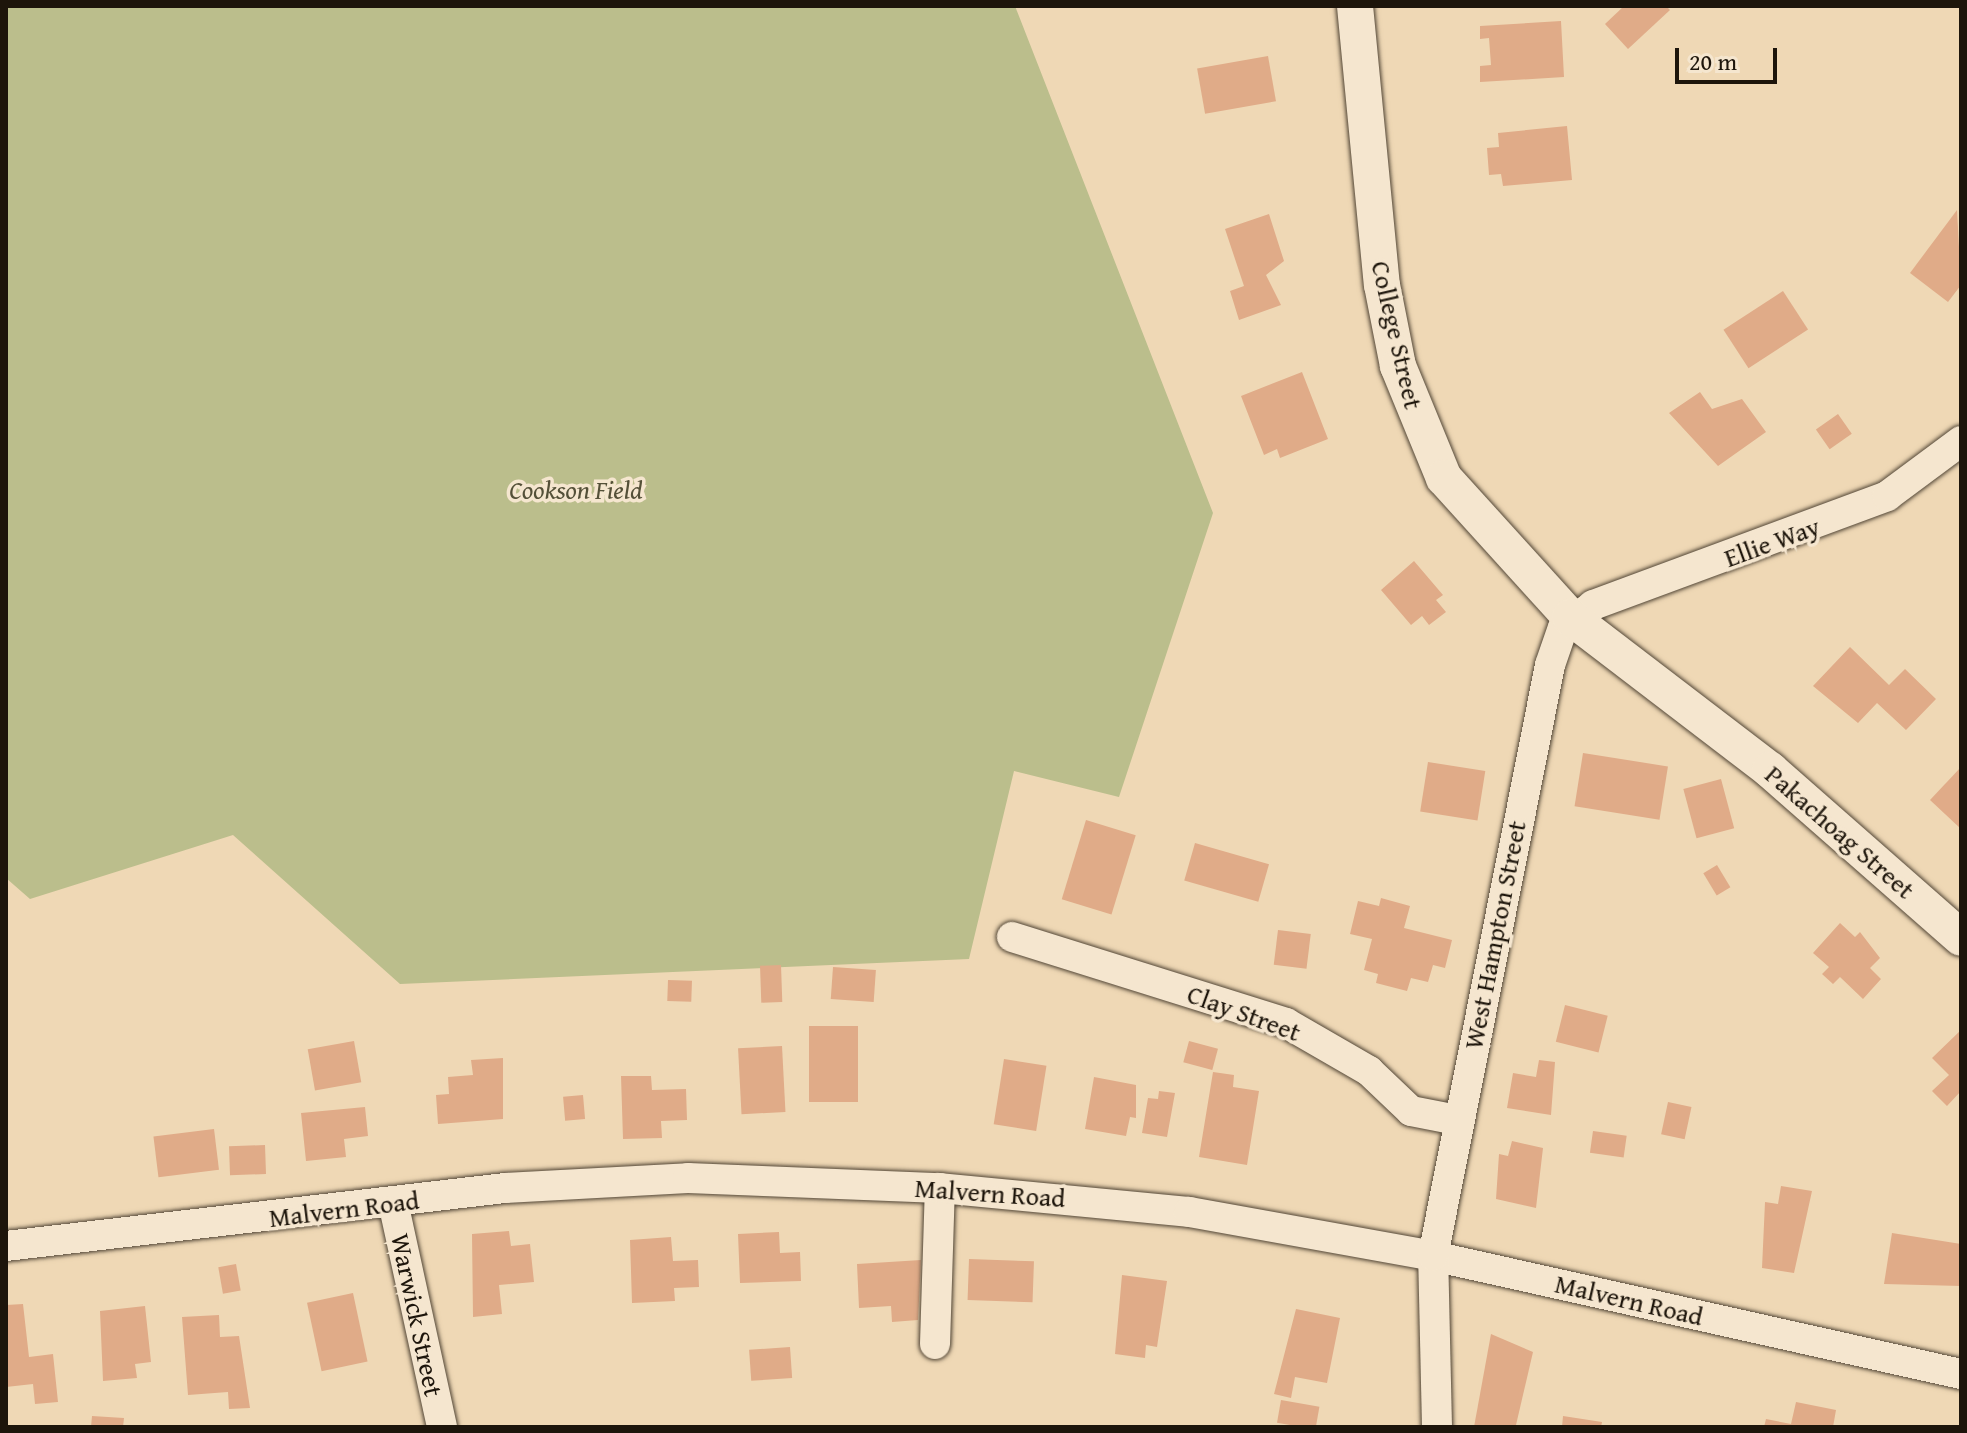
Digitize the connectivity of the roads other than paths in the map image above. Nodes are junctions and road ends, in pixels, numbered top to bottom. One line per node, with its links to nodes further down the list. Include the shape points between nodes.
1 (1355, 6): 3 (street, College Street, via 1382,285 1415,418 1465,510)
2 (1961, 441): 3 (street, Ellie Way, via 1887,496 1845,515)
3 (1570, 617): 4 (street, College Street); 7 (street, West Hampton Street, via 1550,665)
4 (1717, 728): 6 (street, Pakachoag Street)
5 (1012, 937): 7 (street, Clay Street, via 1286,1023 1369,1071 1411,1111)
6 (1961, 938)
7 (1457, 1120): 11 (street, West Hampton Street)
8 (940, 1188): 9 (street, Malvern Road, via 688,1178); 11 (street, Malvern Road, via 1176,1210); 12 (street)
9 (393, 1202): 10 (street, Malvern Road); 14 (street, Warwick Street)
10 (6, 1246)
11 (1433, 1256): 13 (street, Malvern Road); 15 (street, West Hampton Street)
12 (935, 1344)
13 (1961, 1374)
14 (442, 1427)
15 (1437, 1427)

